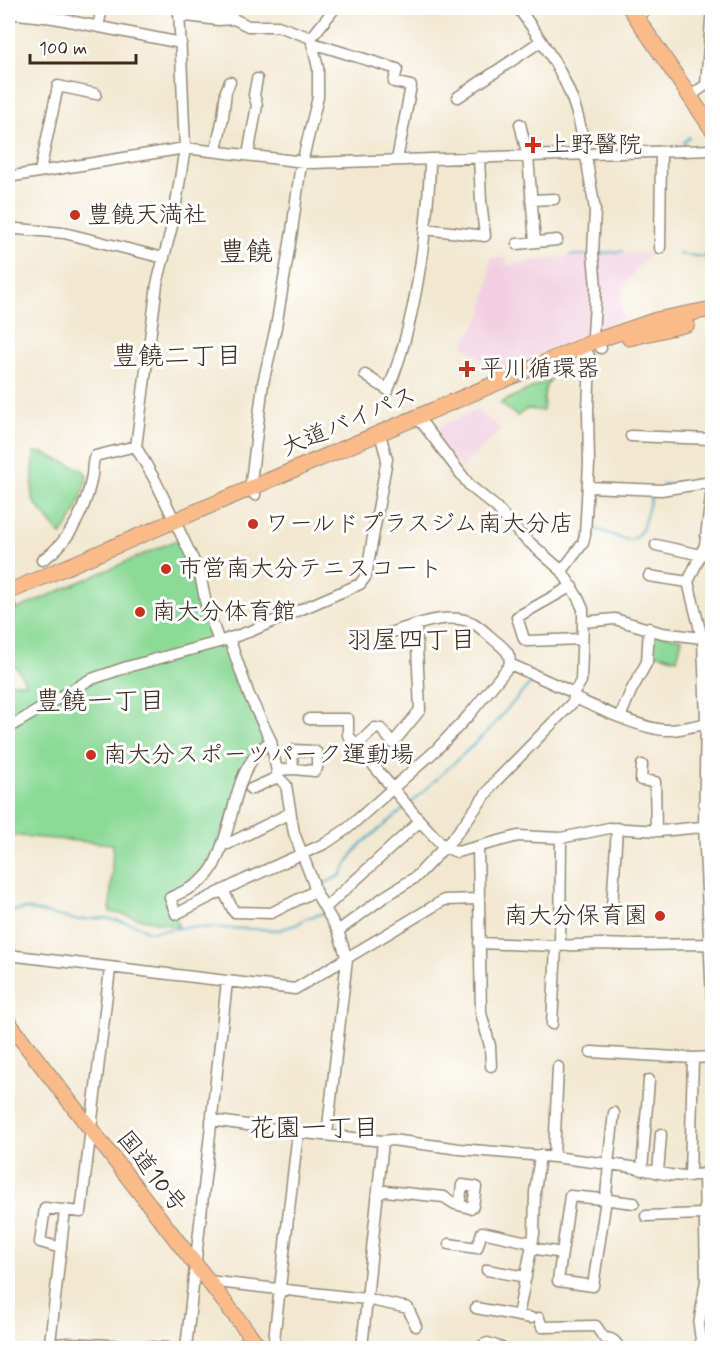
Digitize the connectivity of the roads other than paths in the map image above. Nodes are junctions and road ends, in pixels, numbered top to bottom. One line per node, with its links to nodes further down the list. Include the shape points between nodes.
1 (102, 8): 9 (street)
2 (335, 8): 10 (street)
3 (518, 8): 11 (street)
4 (712, 8): 16 (street, via 706,85)
5 (638, 10): 16 (highway)
6 (179, 11): 10 (street, via 218,20 234,19 248,26 278,26); 12 (street)
7 (8, 13): 8 (street)
8 (51, 13): 9 (street)
9 (98, 27): 12 (street)
10 (312, 40): 29 (street, via 397,69 394,82 411,86); 30 (street, via 319,90)
11 (541, 41): 17 (street); 25 (street, via 570,90)
12 (181, 43): 20 (street)
13 (257, 80): 24 (street)
14 (230, 82): 21 (street, via 226,91 230,103)
15 (96, 94): 31 (street, via 58,86)
16 (690, 96): 19 (highway)
17 (458, 97)
18 (520, 124): 26 (street)
19 (712, 129)
20 (185, 148): 21 (street); 31 (street); 41 (street)
21 (216, 150): 24 (street)
22 (712, 150): 23 (street)
23 (661, 152): 25 (street); 40 (street)
24 (248, 155): 30 (street)
25 (585, 156): 26 (street); 44 (street, via 595,210 596,287)
26 (528, 157): 27 (street); 34 (street)
27 (479, 158): 28 (street); 36 (street, via 485,237)
28 (430, 159): 29 (street); 36 (street)
29 (397, 160): 30 (street)
30 (302, 163): 54 (street, via 276,327 263,383 250,482)
31 (40, 171): 32 (street)
32 (8, 177)
33 (554, 199): 34 (street)
34 (531, 200): 38 (street)
35 (16, 229): 41 (street, via 64,233)
36 (425, 229): 45 (street, via 408,333 388,390)
37 (557, 240): 38 (street)
38 (534, 242): 39 (street)
39 (517, 244)
40 (660, 248)
41 (164, 258): 50 (street, via 154,302)
42 (712, 309): 44 (highway, 大道バイパス, via 656,320)
43 (712, 320): 44 (highway, 大道バイパス)
44 (591, 348): 46 (highway, 大道バイパス); 52 (street)
45 (365, 375)
46 (418, 422): 48 (highway, 大道バイパス); 59 (street, via 470,486)
47 (631, 436): 49 (street)
48 (382, 437): 54 (highway, 大道バイパス); 71 (street, via 387,459 366,576 360,584)
49 (712, 439)
50 (136, 446): 55 (street); 58 (street, via 94,456 80,516)
51 (712, 482): 52 (street, via 661,489)
52 (588, 487): 59 (street, via 584,543)
53 (712, 488): 57 (street)
54 (254, 491): 55 (highway, 大道バイパス)
55 (175, 525): 63 (highway, 大道バイパス); 71 (street, via 200,574 207,608)
56 (656, 545): 57 (street)
57 (706, 549): 61 (street)
58 (42, 560)
59 (562, 571): 62 (street)
60 (649, 576): 61 (street)
61 (688, 582): 69 (street)
62 (572, 586): 65 (street, via 583,609); 70 (street, via 518,617 527,641)
63 (8, 598): 64 (street)
64 (8, 621)
65 (583, 622): 67 (street, via 615,619); 70 (street)
66 (416, 626): 68 (street); 72 (street, via 441,620 468,622 507,651); 79 (street, via 420,710 393,743 381,729 375,728)
67 (650, 628): 69 (street); 74 (street, via 647,662)
68 (382, 634)
69 (702, 638): 76 (street)
70 (582, 639): 73 (street, via 581,681)
71 (224, 640): 77 (street, via 89,680); 78 (street)
72 (510, 664): 73 (street); 84 (street, via 469,715)
73 (575, 696): 74 (street); 92 (street, via 495,782)
74 (620, 717): 76 (street, via 662,730)
75 (309, 719): 79 (street, via 348,719 348,735)
76 (708, 719): 87 (street)
77 (8, 728)
78 (271, 741): 82 (street); 91 (street, via 257,751 245,768)
79 (357, 745): 84 (street)
80 (642, 765): 89 (street, via 641,780 655,782)
81 (293, 769): 82 (street)
82 (277, 774): 83 (street); 85 (street, via 286,785)
83 (251, 789)
84 (392, 790): 86 (street); 94 (street, via 336,837)
85 (290, 813): 91 (street, via 228,844); 94 (street)
86 (420, 821): 92 (street); 98 (street)
87 (708, 826): 89 (street); 102 (street)
88 (617, 828): 89 (street); 90 (street); 99 (street)
89 (656, 831)
90 (561, 838): 93 (street, via 518,836); 103 (street)
91 (224, 842): 95 (street, via 208,874 170,898 176,914)
92 (444, 846): 93 (street, via 457,852); 100 (street, via 413,880)
93 (478, 847): 97 (street)
94 (303, 853): 95 (street); 96 (street)
95 (223, 890): 96 (street, via 234,912 270,913)
96 (315, 891): 98 (street)
97 (479, 899): 101 (street); 105 (street, via 444,900)
98 (325, 908): 100 (street)
99 (612, 908)
100 (338, 931): 105 (street)
101 (479, 943): 103 (street); 114 (street, via 481,1013)
102 (711, 944): 103 (street); 108 (street)
103 (558, 946): 110 (street)
104 (8, 955): 106 (street)
105 (347, 959): 107 (street, via 294,989); 122 (street)
106 (110, 969): 107 (street); 119 (street)
107 (227, 982): 118 (street)
108 (712, 999)
109 (8, 1022): 119 (highway, 国道10号)
110 (552, 1024)
111 (591, 1052): 113 (street)
112 (712, 1057): 113 (street)
113 (693, 1058): 131 (street)
114 (491, 1066)
115 (558, 1067): 126 (street)
116 (649, 1080): 128 (street)
117 (614, 1113): 127 (street)
118 (211, 1120): 120 (street); 143 (street)
119 (91, 1131): 136 (street, via 81,1212); 143 (highway, 国道10号)
120 (298, 1132): 122 (street); 147 (street)
121 (661, 1134): 129 (street)
122 (327, 1135): 123 (street)
123 (383, 1141): 125 (street); 132 (street)
124 (712, 1144): 130 (street)
125 (540, 1155): 126 (street); 140 (street)
126 (554, 1157): 127 (street)
127 (609, 1164): 128 (street); 133 (street)
128 (642, 1170): 129 (street)
129 (658, 1173): 131 (street)
130 (709, 1173): 131 (street); 137 (street)
131 (690, 1176)
132 (377, 1195): 135 (street, via 386,1191 444,1197); 148 (street)
133 (605, 1200): 134 (street); 142 (street, via 570,1196); 142 (street, via 593,1286 558,1281)
134 (634, 1203)
135 (454, 1204): 135 (street, via 470,1213 476,1187 462,1185 460,1200)
136 (65, 1210): 141 (street); 141 (street, via 45,1208 40,1239 42,1244)
137 (703, 1214): 138 (street); 162 (street, via 706,1280 699,1325)
138 (646, 1216)
139 (449, 1244): 140 (street, via 477,1248 482,1232)
140 (532, 1246): 142 (street); 145 (street)
141 (61, 1248): 152 (street)
142 (562, 1253)
143 (196, 1266): 146 (highway, 国道10号); 155 (street)
144 (487, 1270): 145 (street)
145 (526, 1277): 150 (street)
146 (208, 1281): 147 (street); 156 (highway, 国道10号)
147 (280, 1289): 148 (street); 157 (street)
148 (366, 1299): 151 (street, via 408,1308); 158 (street)
149 (476, 1308): 150 (street)
150 (518, 1316): 161 (street, via 535,1318 542,1327 596,1326)
151 (416, 1326)
152 (50, 1343): 153 (street); 154 (street)
153 (33, 1348)
154 (167, 1348)
155 (186, 1348)
156 (260, 1348)
157 (273, 1348)
158 (362, 1348)
159 (482, 1348): 160 (street, via 488,1343)
160 (502, 1348)
161 (618, 1348)
162 (702, 1348)

